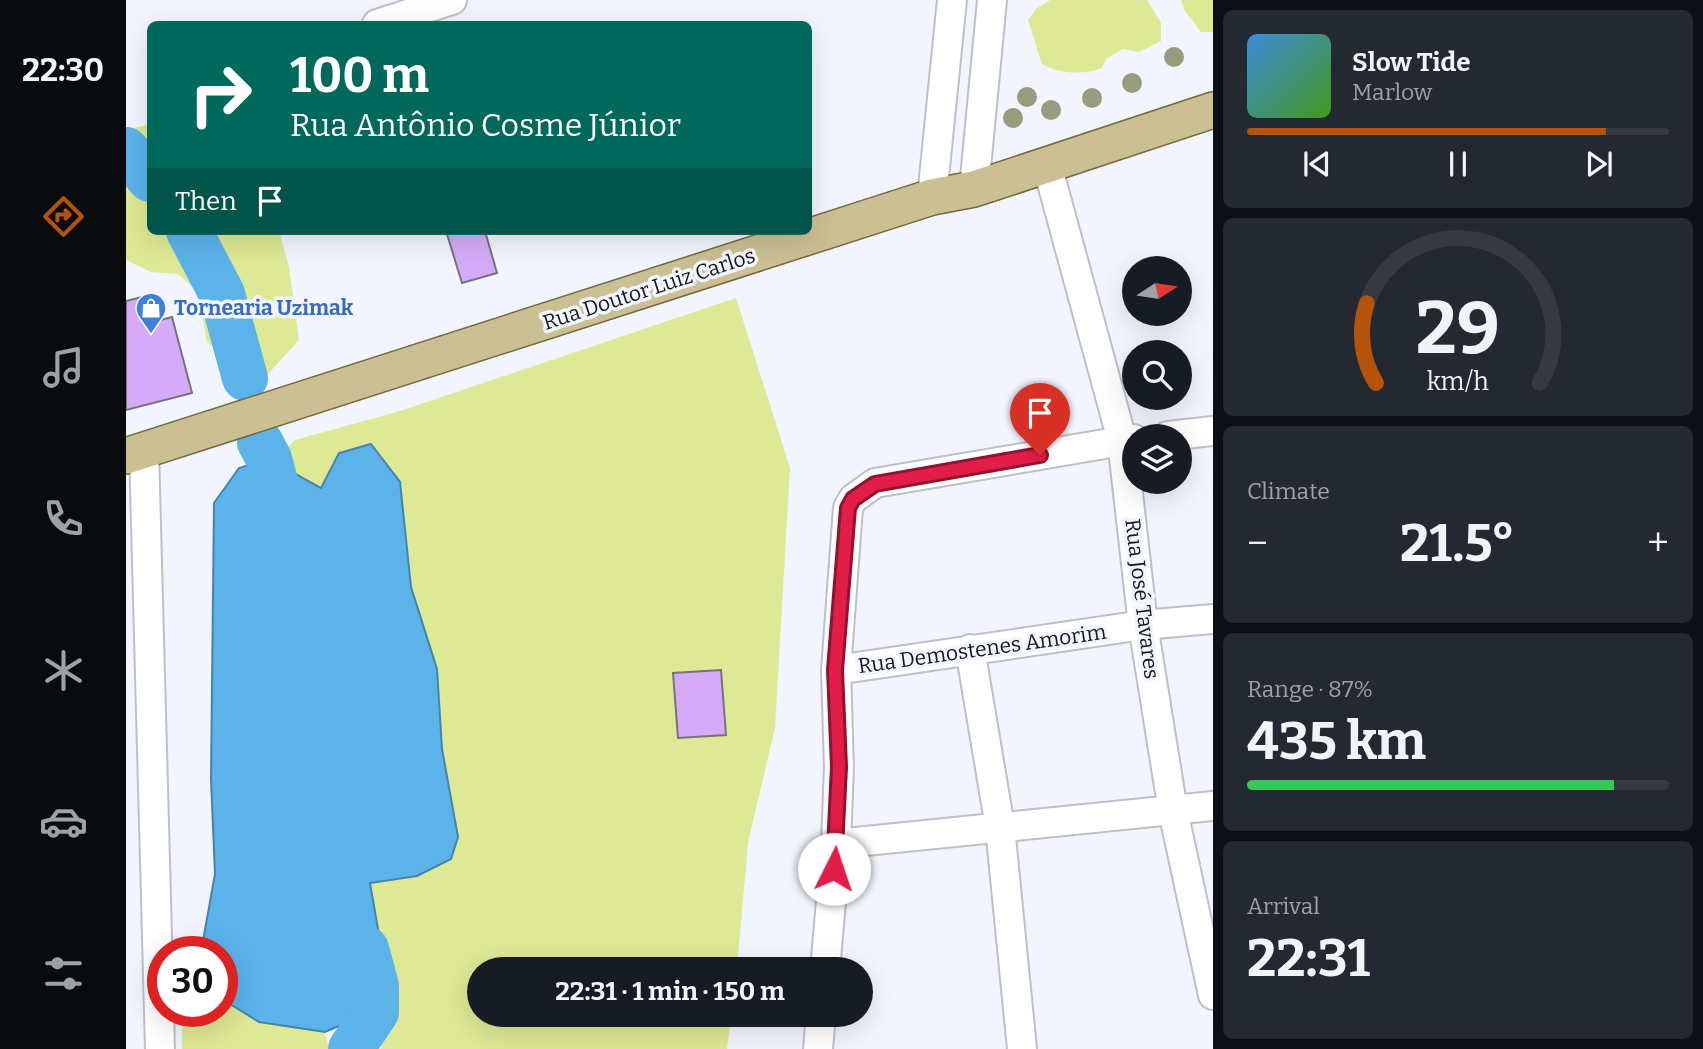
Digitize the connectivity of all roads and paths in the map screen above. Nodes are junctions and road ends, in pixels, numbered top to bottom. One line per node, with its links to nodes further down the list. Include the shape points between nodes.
1 (452, 0): 4 (street)
2 (952, 0): 8 (street)
3 (992, 0): 7 (street)
4 (386, 21)
5 (1213, 110): 6 (main road, Rua Doutor Luiz Carlos)
6 (1047, 165): 7 (main road, Rua Doutor Luiz Carlos); 9 (street, Rua José Tavares)
7 (974, 189): 8 (main road, Rua Doutor Luiz Carlos)
8 (932, 197): 13 (main road, Rua Doutor Luiz Carlos)
9 (1123, 424)
10 (1213, 431): 11 (street)
11 (1192, 433)
12 (1122, 441): 18 (street, via 875,484 853,499 848,508)
13 (135, 453): 27 (street)
14 (1132, 494): 16 (street, Rua José Tavares)
15 (1213, 619): 16 (street, Rua Demostenes Amorim)
16 (1143, 625): 17 (street, Rua Demostenes Amorim); 20 (street, Rua José Tavares)
17 (970, 649): 18 (street, Rua Demostenes Amorim); 21 (street)
18 (835, 670): 22 (street)
19 (1213, 806): 20 (street)
20 (1173, 811): 21 (street); 24 (street, Rua José Tavares)
21 (1000, 827): 22 (street); 29 (street)
22 (836, 844): 23 (street)
23 (826, 957)
24 (1213, 990): 25 (street, Rua José Tavares)
25 (1213, 995)
26 (820, 1027): 28 (street)
27 (160, 1049)
28 (818, 1049)
29 (1022, 1049)

